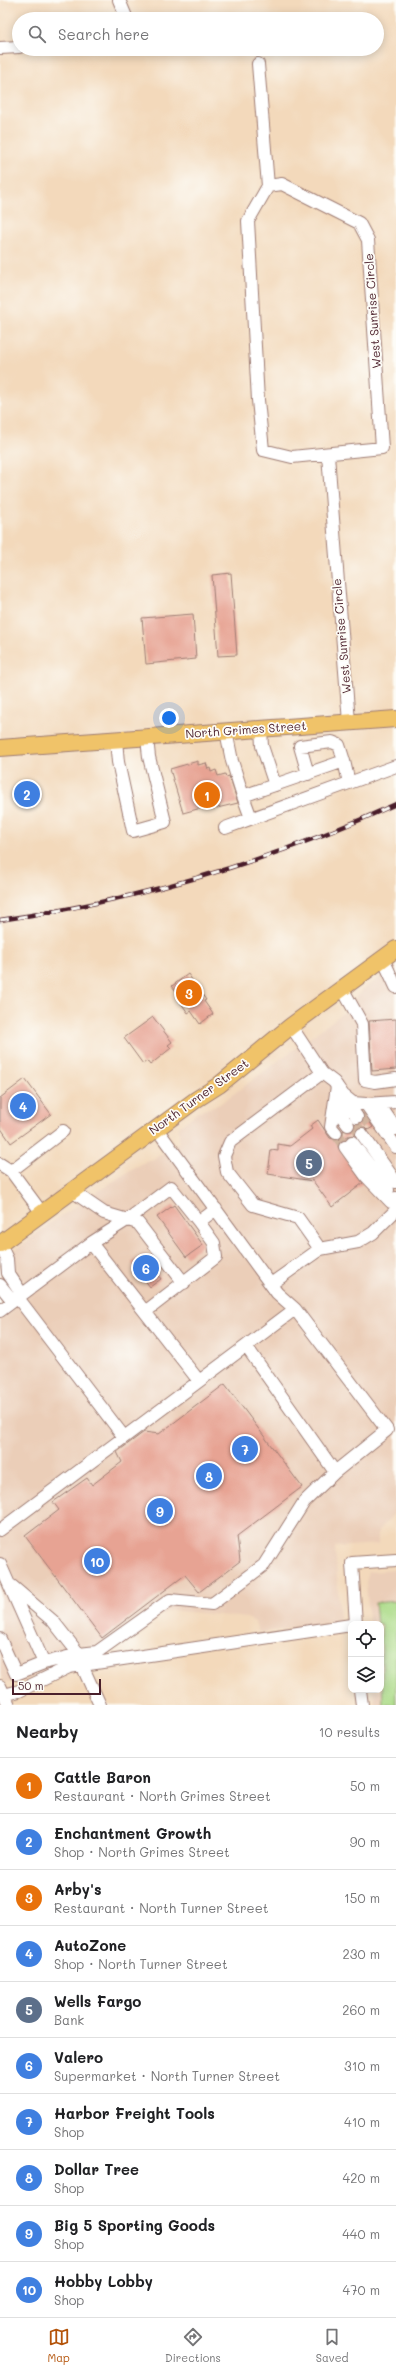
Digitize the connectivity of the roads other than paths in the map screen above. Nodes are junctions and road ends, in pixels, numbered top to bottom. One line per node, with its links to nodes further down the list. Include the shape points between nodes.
1 (119, 0): 2 (street)
2 (124, 12)
3 (12, 47): 4 (street)
4 (0, 48)
5 (258, 64): 6 (street)
6 (268, 186): 7 (street, West Sunrise Circle, via 248,222 263,450 292,457); 7 (street, West Sunrise Circle, via 282,184 359,223 368,240 382,448)
7 (328, 455): 9 (street, West Sunrise Circle)
8 (396, 718): 9 (main road, North Grimes Street)
9 (349, 722): 10 (main road, North Grimes Street)
10 (298, 726): 11 (main road, North Grimes Street); 15 (street)
11 (261, 729): 12 (main road, North Grimes Street); 21 (street, via 262,746)
12 (226, 731): 13 (main road, North Grimes Street); 22 (street)
13 (147, 738): 14 (main road, North Grimes Street); 14 (street, via 148,757 165,822 133,831 118,762)
14 (116, 740): 16 (main road, North Grimes Street)
15 (300, 746): 17 (street, via 332,742 338,745); 19 (street)
16 (0, 748)
17 (344, 761): 19 (street); 20 (street)
18 (396, 766): 20 (street)
19 (308, 774): 21 (street)
20 (350, 783): 23 (street)
21 (275, 785): 22 (street)
22 (243, 796): 23 (street)
23 (251, 818): 24 (street)
24 (225, 828)
25 (396, 949): 26 (main road, North Turner Street)
26 (383, 959): 27 (street); 28 (main road, North Turner Street)
27 (396, 987)
28 (342, 988): 29 (main road, North Turner Street); 31 (street, via 362,1024 364,1080 375,1082)
29 (291, 1026): 30 (street); 34 (main road, North Turner Street, via 219,1085)
30 (322, 1073): 33 (street); 54 (street, via 230,1142 224,1156 227,1172 253,1205 298,1218)
31 (396, 1079)
32 (390, 1105): 33 (street); 35 (street)
33 (349, 1109): 38 (street)
34 (156, 1128): 44 (main road, North Turner Street); 47 (street)
35 (396, 1129)
36 (63, 1131): 41 (street)
37 (359, 1136): 39 (street); 42 (street); 43 (street); 45 (street); 46 (street)
38 (396, 1148)
39 (396, 1158)
40 (0, 1164): 41 (street)
41 (11, 1171): 49 (street)
42 (396, 1171)
43 (396, 1182)
44 (72, 1191): 49 (main road, North Turner Street); 50 (street, via 104,1213)
45 (396, 1192)
46 (396, 1197)
47 (216, 1209): 51 (street); 56 (street)
48 (396, 1210): 54 (street, via 373,1233 358,1242)
49 (42, 1213): 53 (main road, North Turner Street)
50 (126, 1220): 51 (street, via 171,1187); 52 (street); 55 (street, via 138,1223)
51 (199, 1222): 55 (street, via 214,1243 216,1258)
52 (91, 1243): 58 (street); 61 (street)
53 (0, 1244): 58 (street)
54 (320, 1249): 56 (street)
55 (184, 1283): 61 (street)
56 (271, 1284): 59 (street)
57 (0, 1285): 58 (street)
58 (18, 1298): 60 (street); 64 (street)
59 (295, 1309): 62 (street); 65 (street, via 387,1430)
60 (0, 1311)
61 (145, 1312): 63 (street)
62 (246, 1346): 63 (street); 65 (street)
63 (199, 1381): 64 (street)
64 (124, 1437): 66 (street)
65 (335, 1472): 73 (street, via 304,1502 264,1565 212,1604 170,1600 97,1652)
66 (0, 1530)
67 (396, 1560): 70 (street, via 352,1563)
68 (0, 1564): 69 (street)
69 (9, 1584): 73 (street, via 53,1620); 74 (street)
70 (356, 1621)
71 (348, 1625): 77 (street, via 69,1667)
72 (0, 1639): 74 (street, via 16,1674)
73 (79, 1654): 74 (street)
74 (44, 1663)
75 (85, 1672): 78 (street)
76 (360, 1693): 79 (street)
77 (4, 1696)
78 (100, 1705)
79 (362, 1705)

